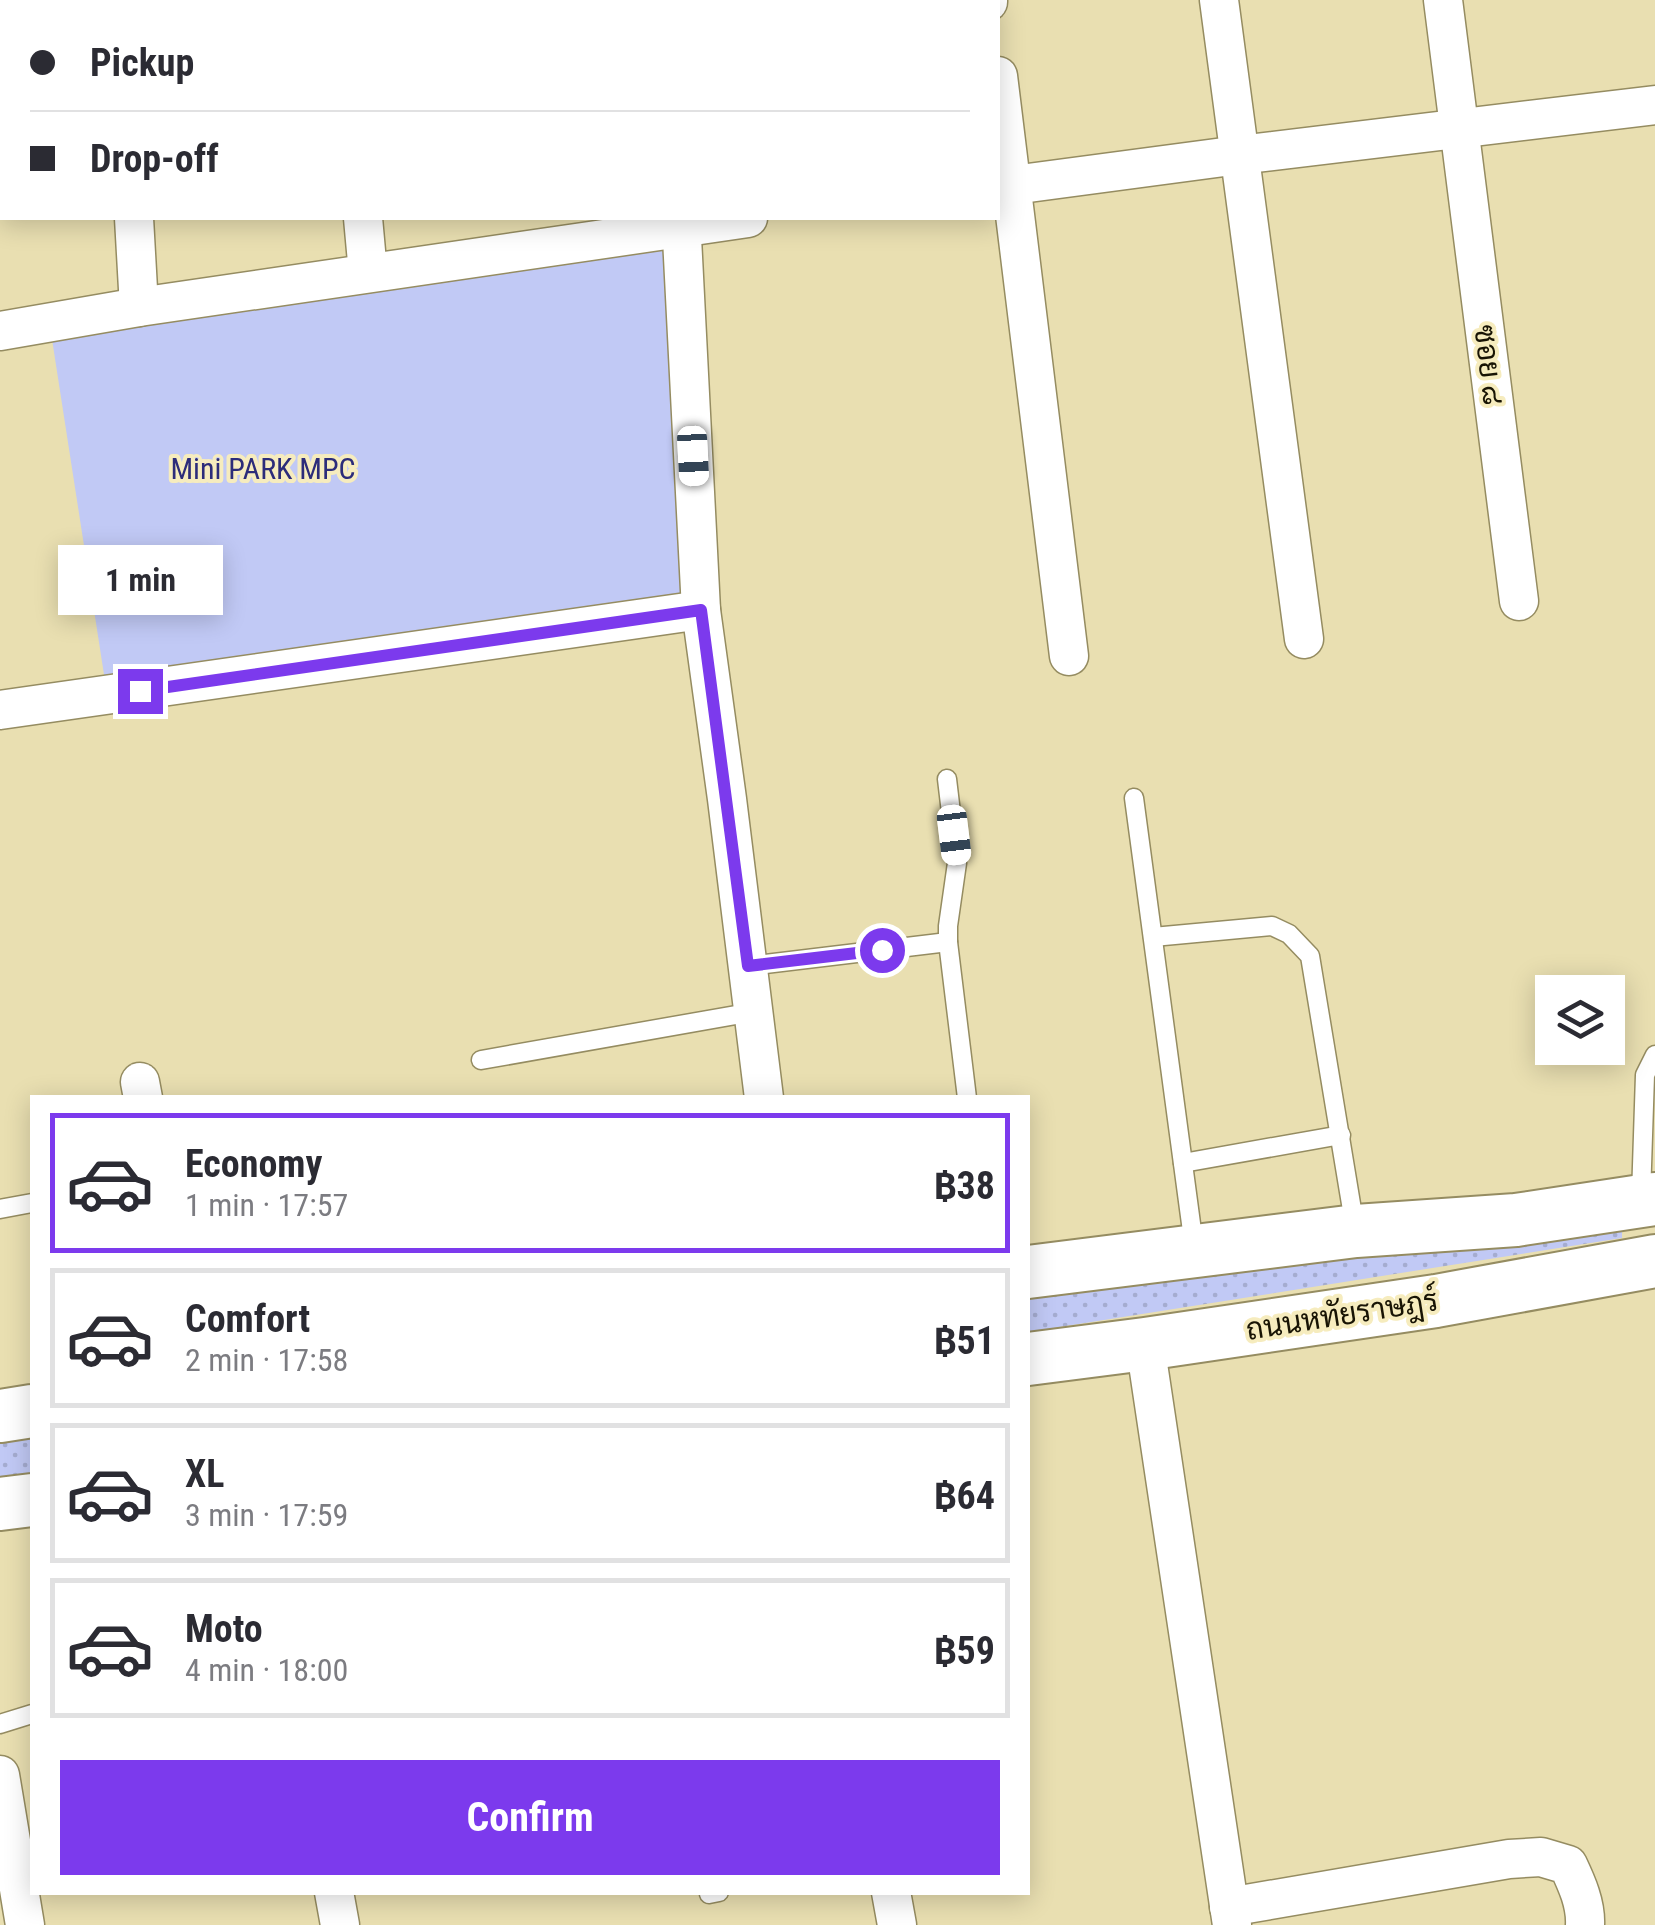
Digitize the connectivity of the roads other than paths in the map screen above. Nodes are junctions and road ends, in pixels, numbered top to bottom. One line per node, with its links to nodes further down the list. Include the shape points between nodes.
1 (1219, 0): 6 (street)
2 (1442, 0): 5 (street, ซอย ๘)
3 (1655, 106): 5 (street)
4 (1000, 107): 7 (street)
5 (1458, 129): 6 (street); 15 (street, ซอย ๘)
6 (1239, 155): 7 (street); 17 (street)
7 (1005, 186): 18 (street)
8 (134, 220): 13 (street)
9 (363, 220): 12 (street)
10 (714, 220): 11 (street)
11 (681, 222): 12 (street); 16 (street)
12 (368, 274): 13 (street)
13 (140, 307): 14 (street)
14 (0, 332)
15 (1520, 600)
16 (701, 610): 19 (street); 24 (street)
17 (1304, 639)
18 (1070, 656)
19 (0, 710)
20 (947, 779): 23 (lane, via 958,863)
21 (1134, 798): 22 (lane)
22 (1153, 937): 30 (lane, via 1272,926 1290,934 1310,956); 31 (lane)
23 (948, 942): 24 (lane); 29 (lane)
24 (748, 966): 25 (street)
25 (754, 1012): 27 (lane); 28 (street)
26 (1655, 1056): 32 (lane, via 1645,1074)
27 (481, 1060)
28 (764, 1095)
29 (968, 1095)
30 (1341, 1135): 31 (lane); 35 (lane)
31 (1184, 1163): 36 (lane)
32 (1648, 1200): 35 (main road, via 1516,1220)
33 (30, 1204): 34 (lane)
34 (0, 1208)
35 (1356, 1231): 36 (main road)
36 (1194, 1251): 38 (main road)
37 (1655, 1261): 39 (main road, ถนนหทัยราษฎร์)
38 (1030, 1272)
39 (1145, 1344): 40 (main road, ถนนหทัยราษฎร์); 50 (street)
40 (1030, 1358)
41 (30, 1411): 42 (main road)
42 (0, 1416)
43 (30, 1500): 44 (main road)
44 (0, 1504)
45 (30, 1715): 46 (lane)
46 (0, 1724)
47 (0, 1775): 51 (street)
48 (335, 1895): 52 (street)
49 (892, 1895): 53 (street)
50 (1230, 1916): 54 (street, via 1541,1858 1568,1865)
51 (25, 1925)
52 (340, 1925)
53 (897, 1925)
54 (1586, 1925)

